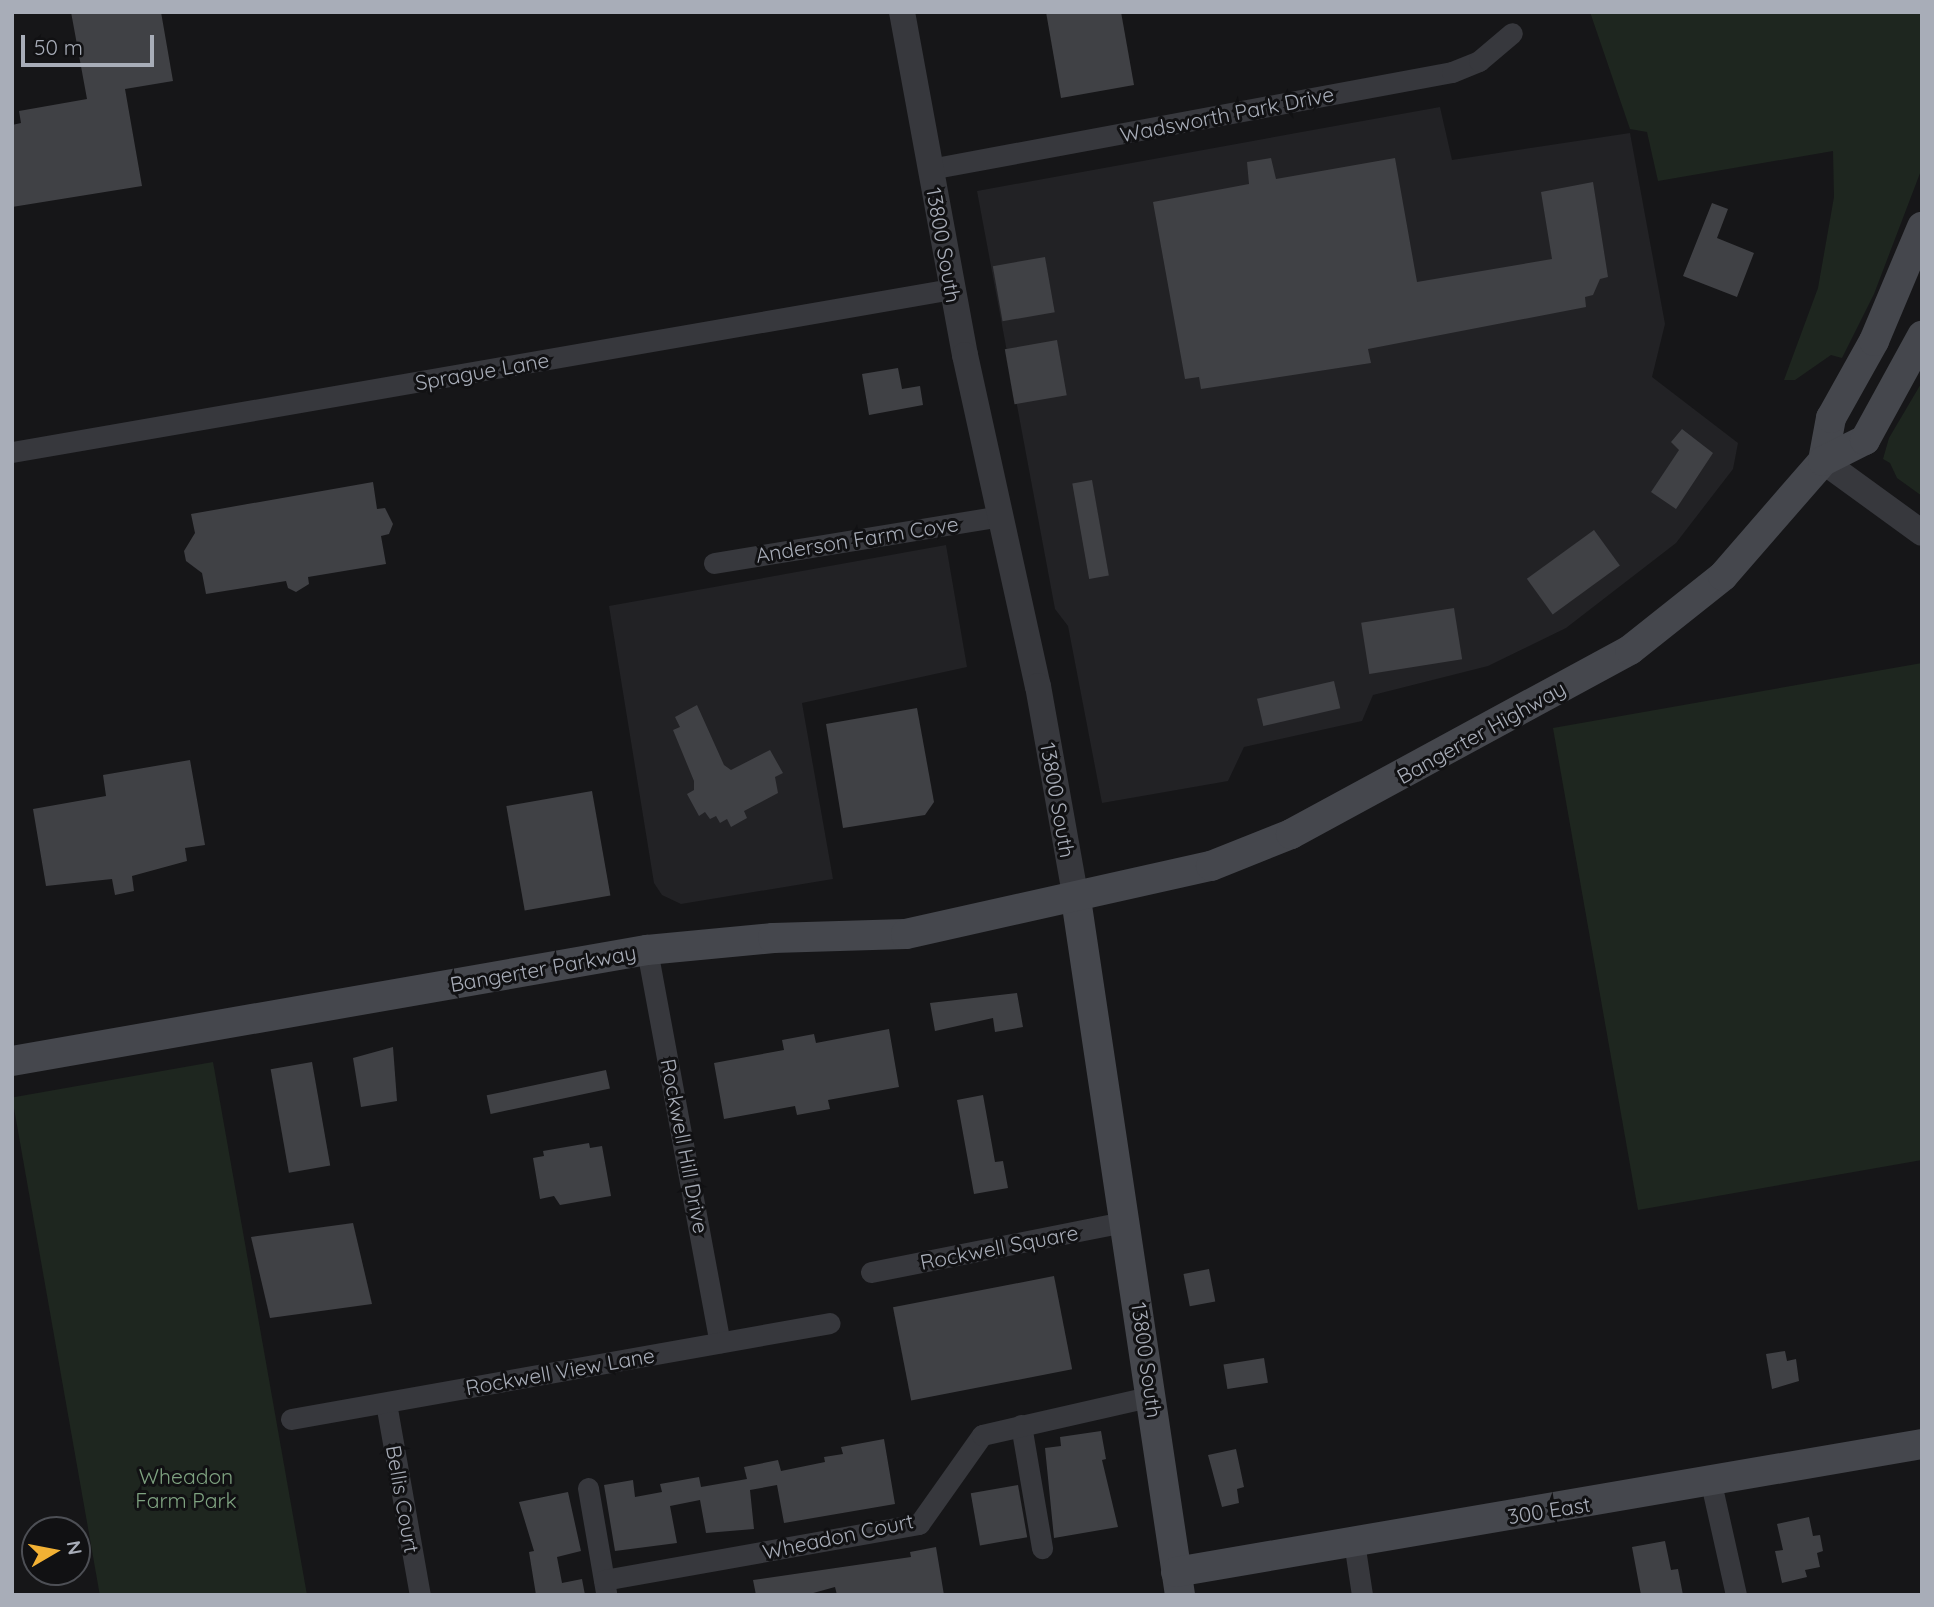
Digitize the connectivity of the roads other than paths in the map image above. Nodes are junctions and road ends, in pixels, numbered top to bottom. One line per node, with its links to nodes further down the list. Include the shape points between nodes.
1 (902, 12): 3 (street, 13800 South)
2 (1512, 33): 3 (street, Wadsworth Park Drive, via 1479,61 1452,72)
3 (930, 169): 5 (street, 13800 South)
4 (1922, 227): 8 (main road, via 1874,341 1831,418)
5 (952, 289): 7 (street, Sprague Lane); 9 (street, 13800 South)
6 (1922, 336): 8 (main road, Bangerter Highway, via 1865,440)
7 (12, 453)
8 (1824, 461): 10 (street); 12 (main road, Bangerter Highway, via 1723,576 1630,650 1291,834 1211,866)
9 (1000, 516): 11 (street, Anderson Farm Cove); 12 (street, 13800 South, via 1038,685)
10 (1922, 533)
11 (715, 563)
12 (1076, 900): 13 (main road, Bangerter Parkway, via 906,934 773,938); 15 (main road, 13800 South)
13 (647, 950): 14 (main road, Bangerter Parkway); 18 (street, Rockwell Hill Drive)
14 (12, 1061)
15 (1128, 1221): 16 (street, Rockwell Square); 19 (main road, 13800 South)
16 (871, 1272)
17 (830, 1323): 18 (street, Rockwell View Lane)
18 (720, 1342): 20 (street, Rockwell View Lane)
19 (1152, 1396): 22 (street, Wheadon Court); 28 (main road, 13800 South)
20 (386, 1403): 21 (street, Rockwell View Lane); 30 (street, Bellis Court)
21 (291, 1419)
22 (1021, 1425): 27 (street); 29 (street, Wheadon Court, via 982,1434 919,1524)
23 (1922, 1444): 24 (main road, 300 East)
24 (1711, 1483): 26 (main road, 300 East); 32 (street)
25 (587, 1488): 29 (street, Wheadon Court)
26 (1354, 1542): 28 (main road, 300 East); 31 (street)
27 (1042, 1548)
28 (1178, 1583)
29 (605, 1588)
30 (420, 1595)
31 (1362, 1595)
32 (1736, 1595)

